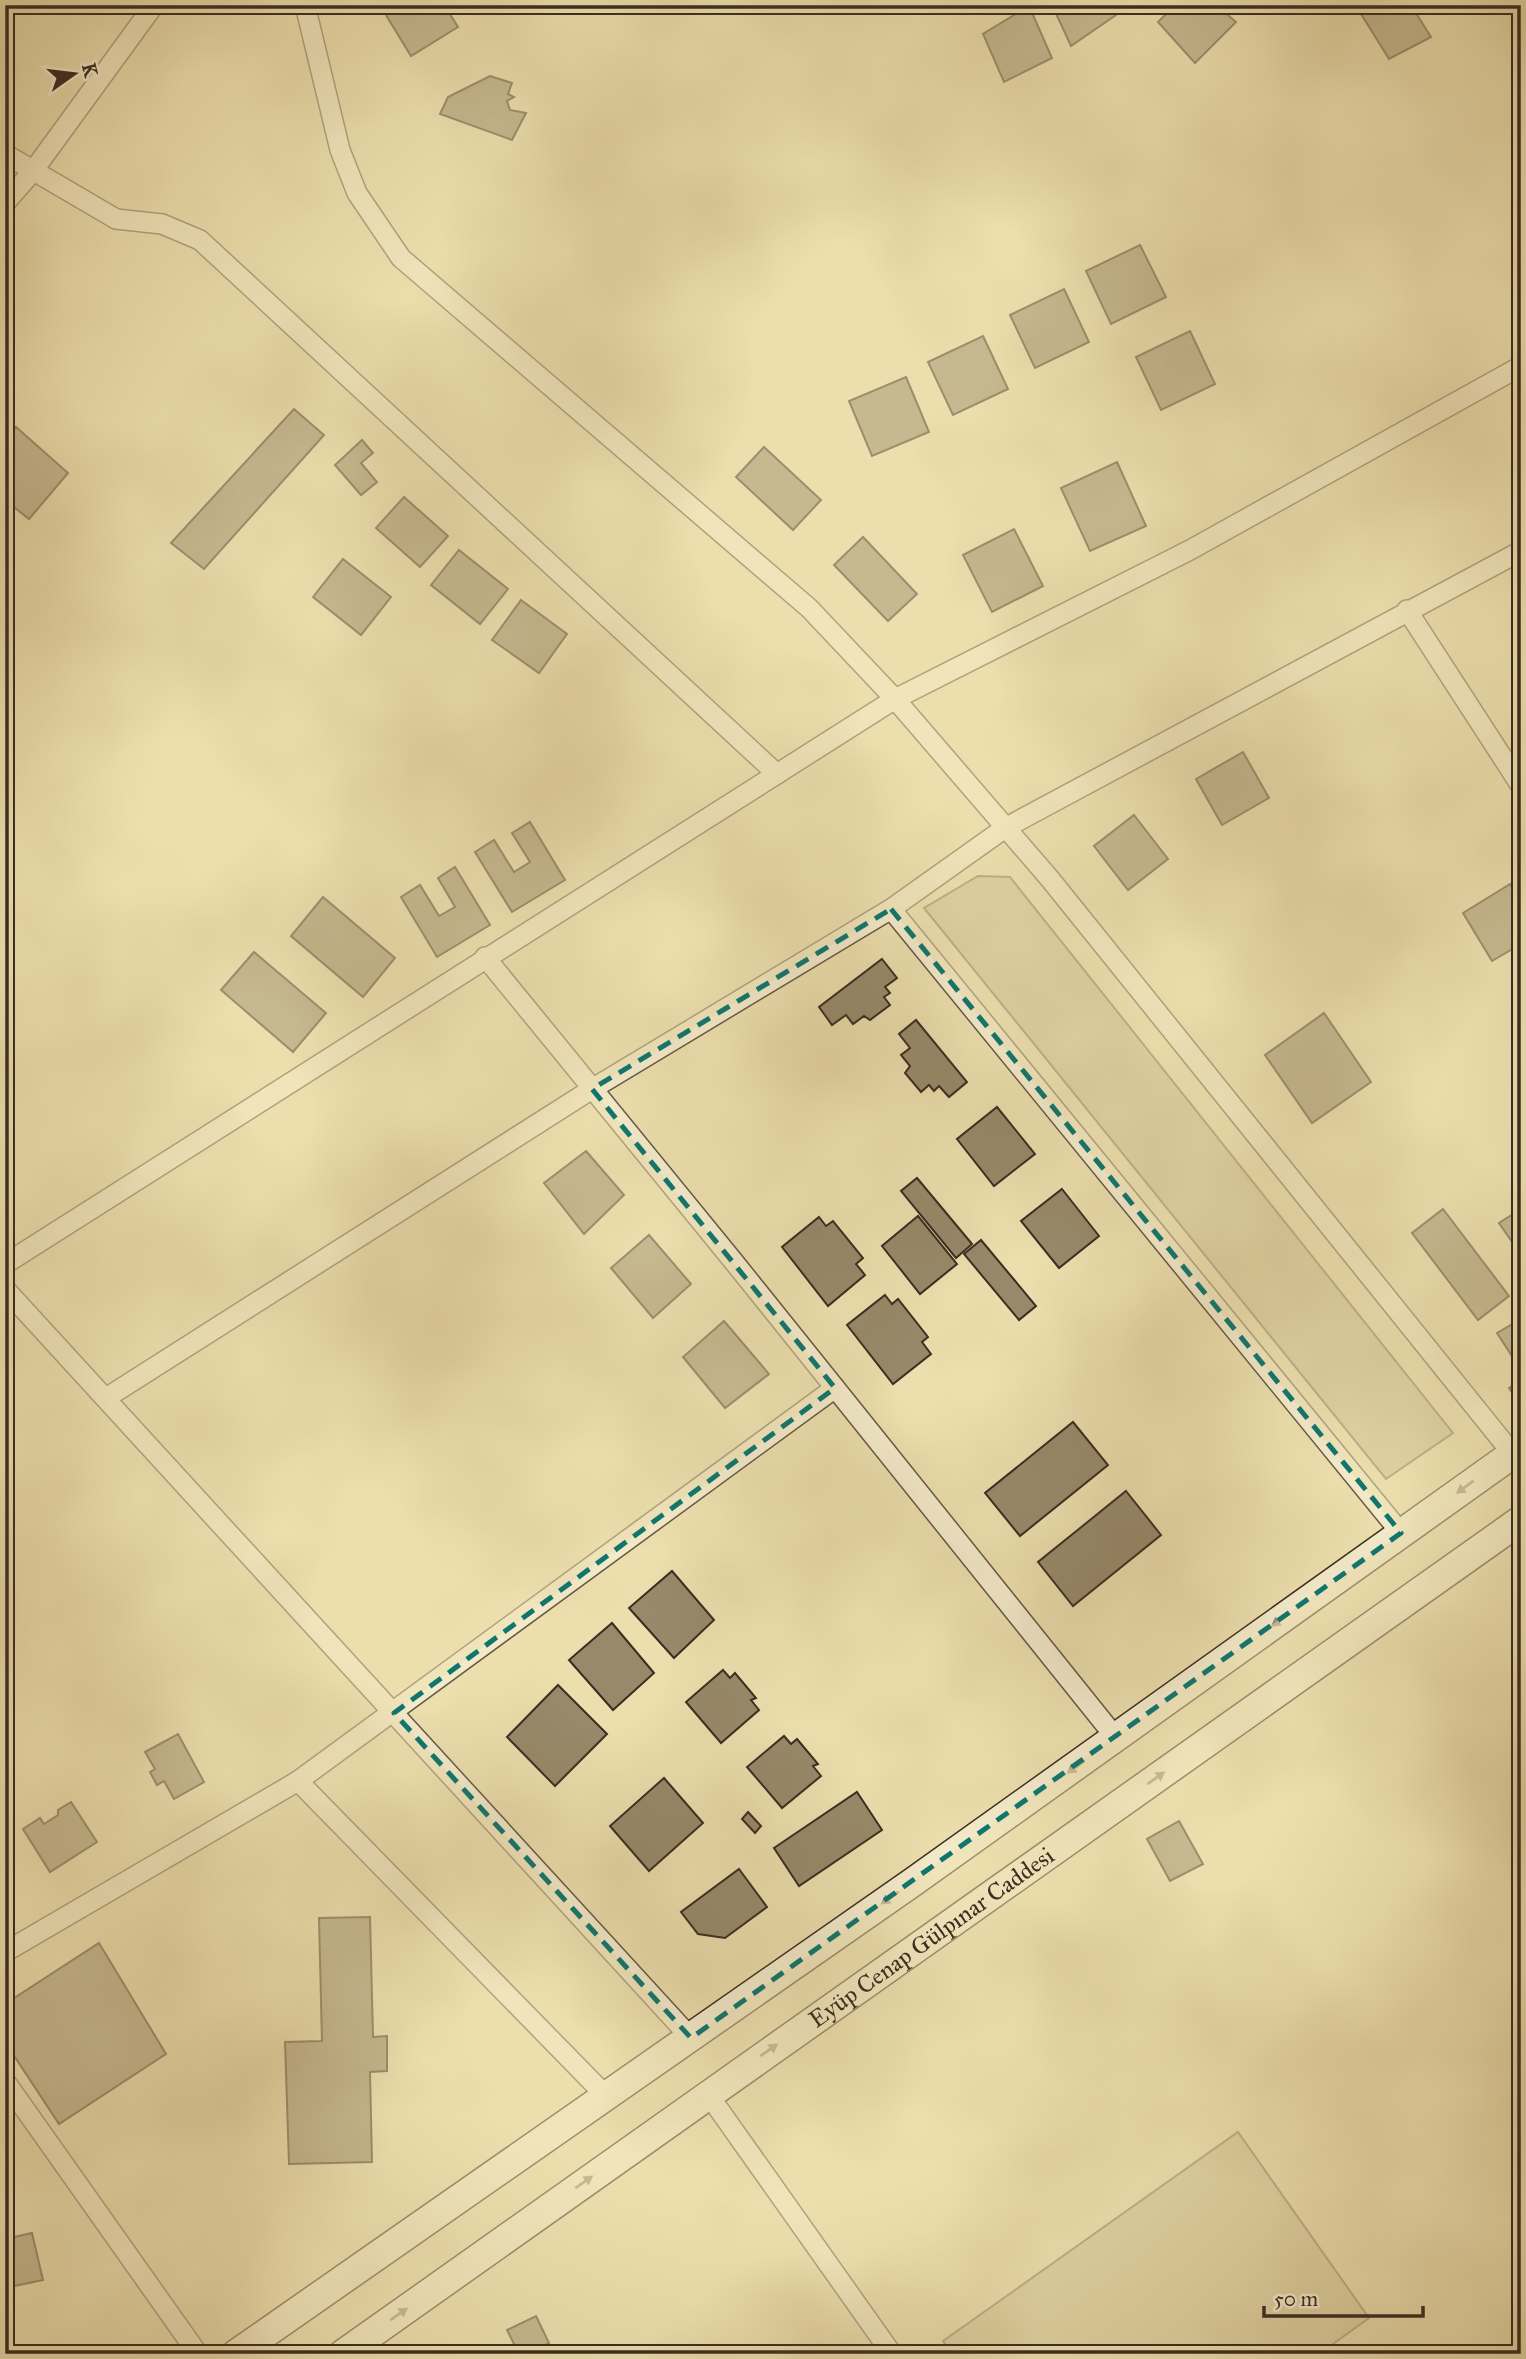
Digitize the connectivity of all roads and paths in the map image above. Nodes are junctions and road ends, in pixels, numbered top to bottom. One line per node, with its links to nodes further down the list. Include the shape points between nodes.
1 (154, 5): 4 (street)
2 (305, 5): 9 (street, via 340,150 357,193 401,258 809,608)
3 (5, 154): 4 (street)
4 (33, 171): 5 (street); 10 (street, via 116,219 162,224 200,240)
5 (5, 203)
6 (1521, 366): 9 (street, via 1190,550)
7 (1521, 551): 8 (street)
8 (1407, 610): 11 (street); 12 (street)
9 (895, 699): 10 (street); 12 (street)
10 (777, 774): 14 (street)
11 (1521, 786)
12 (1005, 828): 13 (street); 20 (street)
13 (891, 909): 15 (street); 22 (street)
14 (485, 957): 15 (street); 16 (street)
15 (592, 1089): 18 (street); 19 (street)
16 (5, 1264)
17 (5, 1289): 19 (street)
18 (835, 1388): 23 (street); 24 (street)
19 (106, 1398): 23 (street)
20 (1518, 1455): 22 (main road, one-way to 22)
21 (1521, 1520): 29 (main road, Eyüp Cenap Gülpınar Caddesi, one-way to 21)
22 (1401, 1533): 24 (main road, one-way to 24)
23 (394, 1713): 25 (street); 27 (street)
24 (1116, 1738): 27 (main road, one-way to 27)
25 (298, 1781): 26 (street); 30 (street)
26 (5, 1952)
27 (691, 2038): 30 (main road)
28 (5, 2081): 31 (street)
29 (708, 2094): 33 (main road, Eyüp Cenap Gülpınar Caddesi, one-way to 29); 34 (street)
30 (606, 2096): 32 (main road)
31 (198, 2354)
32 (236, 2354)
33 (343, 2354)
34 (892, 2354)

